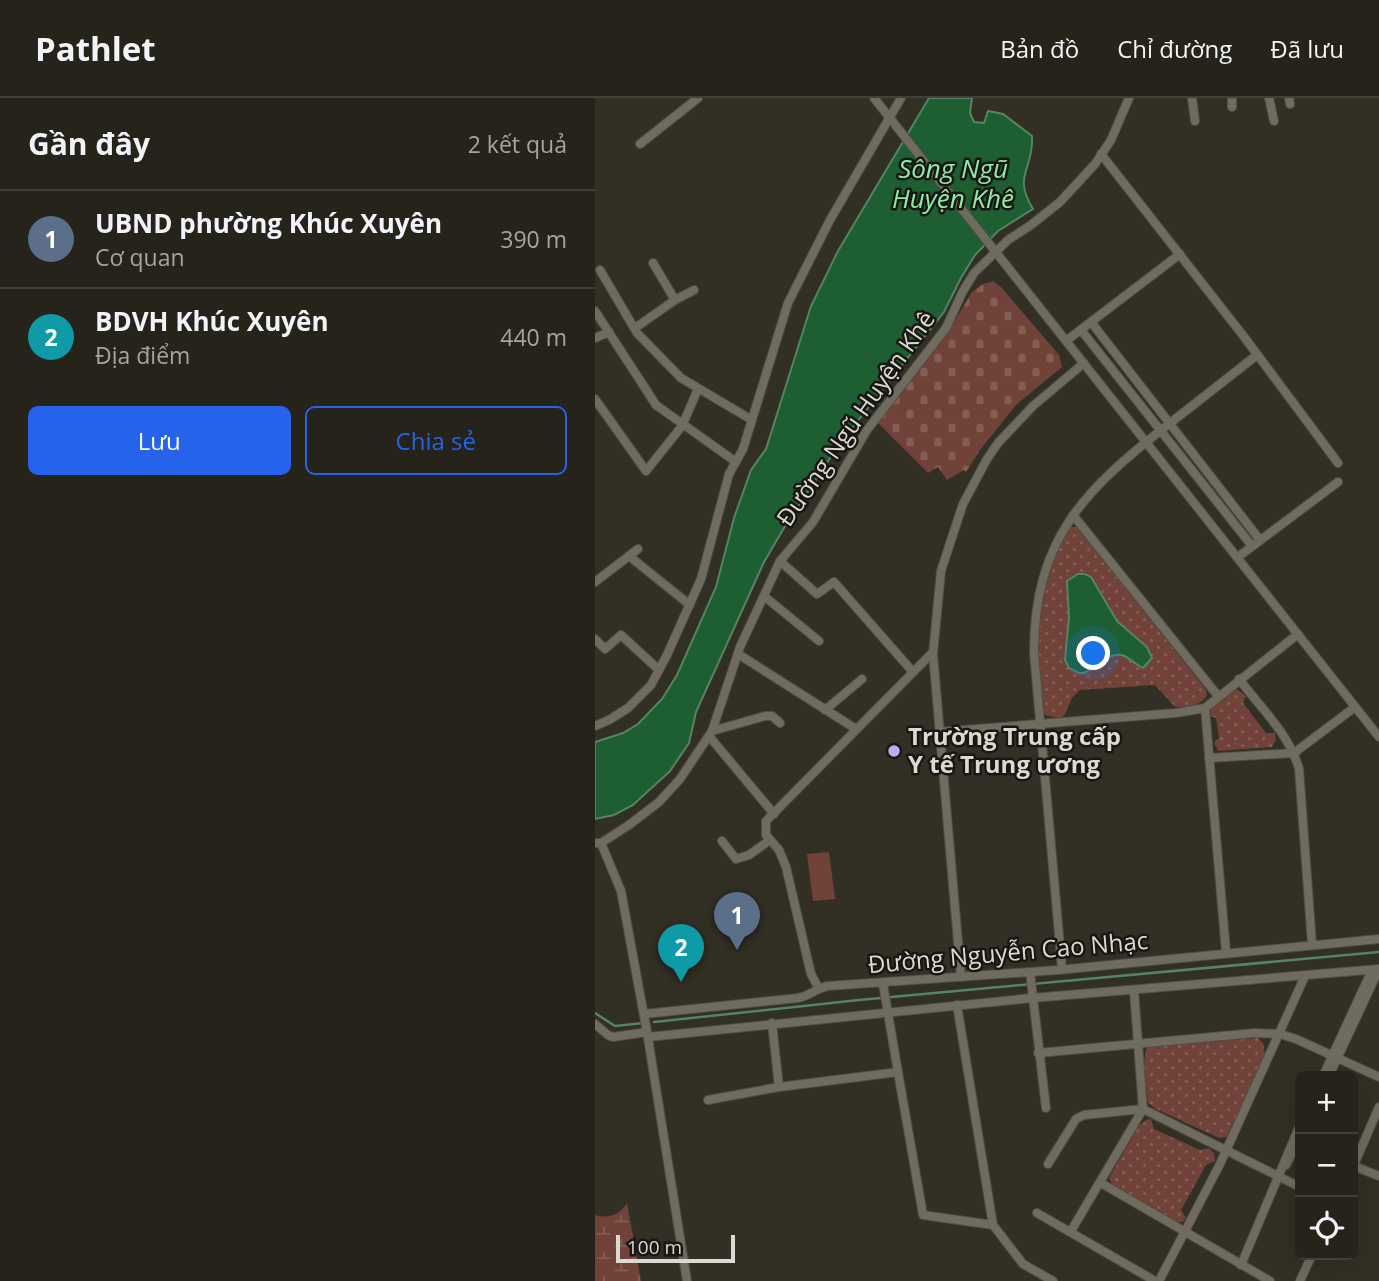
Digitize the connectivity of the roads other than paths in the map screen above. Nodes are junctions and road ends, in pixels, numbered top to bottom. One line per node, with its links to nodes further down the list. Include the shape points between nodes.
1 (698, 98): 10 (street)
2 (874, 98): 7 (street)
3 (901, 98): 7 (street)
4 (1129, 98): 11 (street, Đường Ngũ Huyện Khê)
5 (1192, 98): 8 (street)
6 (1269, 98): 9 (street)
7 (890, 119): 12 (street); 29 (street, via 830,220 789,303)
8 (1195, 121)
9 (1274, 121)
10 (640, 144)
11 (1101, 154): 12 (street, Đường Ngũ Huyện Khê, via 1060,202); 13 (street)
12 (995, 252): 24 (street); 43 (street, Đường Ngũ Huyện Khê, via 974,273 946,328 867,430 813,522)
13 (1180, 254): 19 (street); 25 (street)
14 (653, 263): 17 (street)
15 (600, 270): 20 (street)
16 (694, 290): 17 (street)
17 (675, 300): 20 (street)
18 (595, 311): 22 (street)
19 (1091, 322): 21 (street); 30 (street)
20 (635, 328): 27 (street, via 681,378)
21 (1081, 330): 24 (street); 32 (street)
22 (609, 332): 23 (street); 31 (street, via 656,405)
23 (595, 338)
24 (1066, 341): 26 (street)
25 (1257, 355): 30 (street); 35 (street)
26 (1084, 363): 33 (street); 50 (street, via 1003,437 969,490 941,571)
27 (698, 389): 29 (street); 31 (street)
28 (595, 399): 31 (street, via 646,471)
29 (752, 420): 34 (street)
30 (1170, 423): 32 (street); 38 (street)
31 (682, 426): 34 (street)
32 (1160, 431): 33 (street); 39 (street)
33 (1147, 441): 37 (street, via 1090,491); 42 (street)
34 (736, 462): 46 (street)
35 (1338, 463)
36 (1338, 482): 38 (street)
37 (1073, 515): 56 (street); 61 (street, via 1050,557 1038,598 1034,653)
38 (1260, 540): 39 (street)
39 (1252, 547): 42 (street)
40 (638, 549): 41 (street)
41 (629, 556): 44 (street); 46 (street)
42 (1238, 557): 47 (street)
43 (780, 561): 45 (street, Đường Ngũ Huyện Khê); 53 (street, via 817,594 834,582)
44 (595, 582)
45 (764, 596): 49 (street); 51 (street, Đường Ngũ Huyện Khê)
46 (690, 605): 52 (street)
47 (1298, 634): 55 (street); 57 (street)
48 (595, 639): 52 (street, via 605,649 621,635)
49 (819, 641)
50 (933, 652): 53 (street); 64 (street)
51 (738, 653): 59 (street); 65 (street, Đường Ngũ Huyện Khê)
52 (659, 670): 62 (street, via 628,708)
53 (913, 672): 63 (street)
54 (862, 679): 59 (street)
55 (1239, 679): 56 (street); 67 (street)
56 (1218, 695): 58 (street)
57 (1355, 707): 66 (street); 67 (street)
58 (1205, 708): 61 (street); 68 (street)
59 (825, 710): 63 (street)
60 (780, 723): 65 (street, via 765,716)
61 (1041, 723): 64 (street); 76 (street)
62 (595, 726)
63 (856, 729): 69 (street)
64 (939, 732): 80 (street)
65 (711, 733): 69 (street); 72 (street, Đường Ngũ Huyện Khê, via 659,802)
66 (1379, 737)
67 (1294, 753): 68 (street); 74 (street)
68 (1209, 758): 75 (street)
69 (774, 814): 70 (street, via 766,821)
70 (770, 840): 71 (street, via 737,859); 81 (street, via 786,867)
71 (722, 841)
72 (598, 843): 89 (street, via 621,891)
73 (1379, 939): 74 (street, Đường Nguyễn Cao Nhạc)
74 (1312, 944): 75 (street, Đường Nguyễn Cao Nhạc)
75 (1226, 952): 76 (street, Đường Nguyễn Cao Nhạc)
76 (1062, 969): 78 (street, Đường Nguyễn Cao Nhạc)
77 (1375, 970): 79 (street); 93 (street)
78 (1030, 975): 80 (street, Đường Nguyễn Cao Nhạc); 84 (street)
79 (1305, 976): 83 (street); 90 (street)
80 (961, 977): 82 (street, Đường Nguyễn Cao Nhạc)
81 (818, 987): 82 (street, Đường Nguyễn Cao Nhạc); 89 (street, Đường Nguyễn Cao Nhạc, via 807,996)
82 (884, 987): 86 (street)
83 (1134, 991): 84 (street); 91 (street)
84 (1032, 996): 85 (street); 92 (street)
85 (957, 1005): 86 (street); 114 (street)
86 (887, 1010): 87 (street); 96 (street)
87 (772, 1023): 89 (street); 98 (street)
88 (595, 1024): 89 (street, via 613,1037)
89 (646, 1026): 119 (street)
90 (1280, 1034): 91 (street, via 1255,1032); 93 (street); 105 (street)
91 (1138, 1044): 92 (street); 102 (street)
92 (1038, 1053): 101 (street)
93 (1335, 1056): 94 (street); 95 (street); 97 (street)
94 (1326, 1071)
95 (1330, 1071)
96 (898, 1072): 98 (street); 114 (street, via 923,1214)
97 (1379, 1077)
98 (779, 1087): 99 (street)
99 (708, 1100)
100 (1379, 1107): 106 (street)
101 (1046, 1108)
102 (1143, 1109): 105 (street); 107 (street, via 1076,1119); 111 (street)
103 (1296, 1134): 110 (street)
104 (1295, 1147): 110 (street)
105 (1226, 1150): 110 (street); 116 (street)
106 (1358, 1155)
107 (1048, 1164)
108 (1358, 1168): 109 (street)
109 (1379, 1176)
110 (1279, 1177): 112 (street); 118 (street)
111 (1101, 1183): 115 (street); 116 (street)
112 (1295, 1184)
113 (1037, 1213): 115 (street)
114 (993, 1225): 120 (street, via 1023,1264)
115 (1071, 1231): 121 (street)
116 (1184, 1233): 118 (street); 121 (street)
117 (1310, 1260): 123 (street)
118 (1241, 1265): 122 (street)
119 (687, 1281)
120 (1053, 1281)
121 (1157, 1281)
122 (1270, 1281)
123 (1300, 1281)

